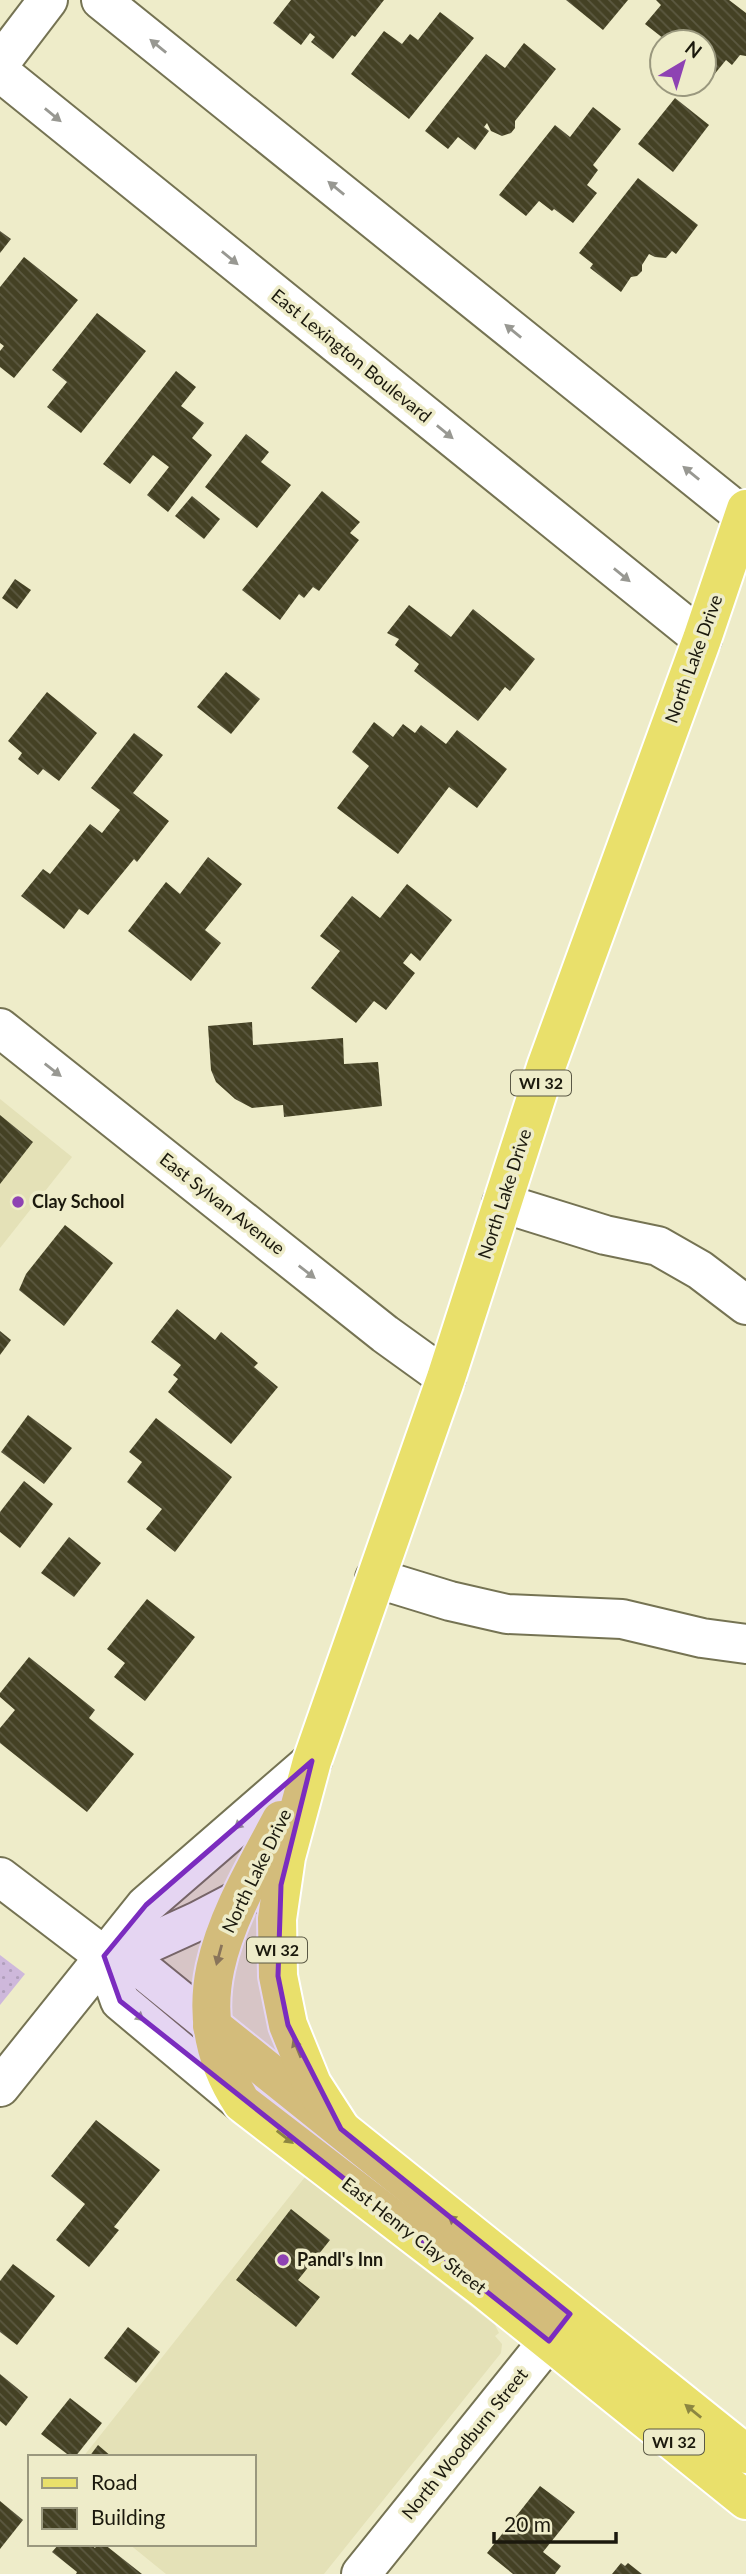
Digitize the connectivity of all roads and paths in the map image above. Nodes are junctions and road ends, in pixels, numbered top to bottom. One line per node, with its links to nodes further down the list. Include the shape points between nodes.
1 (48, 0): 3 (street)
2 (101, 0): 5 (street, one-way to 2)
3 (0, 62)
4 (0, 72): 6 (street, East Lexington Boulevard, one-way to 6)
5 (745, 512): 6 (main road, North Lake Drive / WI 32)
6 (702, 639): 8 (main road, North Lake Drive / WI 32, via 551,1054)
7 (0, 1028): 10 (street, East Sylvan Avenue, one-way to 10)
8 (502, 1203): 9 (street, via 658,1246); 10 (main road, North Lake Drive / WI 32)
9 (746, 1305)
10 (446, 1378): 11 (main road, North Lake Drive / WI 32)
11 (374, 1578): 12 (street, via 507,1614 622,1619); 13 (main road, North Lake Drive / WI 32)
12 (746, 1644)
13 (312, 1761): 14 (main road, North Lake Drive / WI 32); 16 (main road, North Lake Drive / WI 32); 17 (street, one-way to 17, via 146,1905)
14 (282, 1876): 16 (street); 21 (main road, North Lake Drive / WI 32, one-way to 14, via 312,2084 288,2025 278,1976)
15 (0, 1877): 17 (street)
16 (239, 1899): 17 (street, via 152,1942); 18 (main road, North Lake Drive / WI 32, one-way to 18, via 213,1977)
17 (104, 1956): 18 (street, via 143,1970); 19 (street); 20 (street, East Henry Clay Street, one-way to 20, via 120,2001)
18 (212, 2026): 20 (main road, North Lake Drive / WI 32, via 226,2079); 21 (main road, East Henry Clay Street)
19 (0, 2087)
20 (242, 2104): 22 (main road, East Henry Clay Street / WI 32, one-way to 22)
21 (341, 2129): 22 (main road, East Henry Clay Street / WI 32, one-way to 21)
22 (559, 2327): 23 (main road, East Henry Clay Street / WI 32, one-way to 22); 24 (main road, East Henry Clay Street / WI 32); 25 (street, North Woodburn Street)
23 (746, 2454)
24 (746, 2500)
25 (360, 2574)

